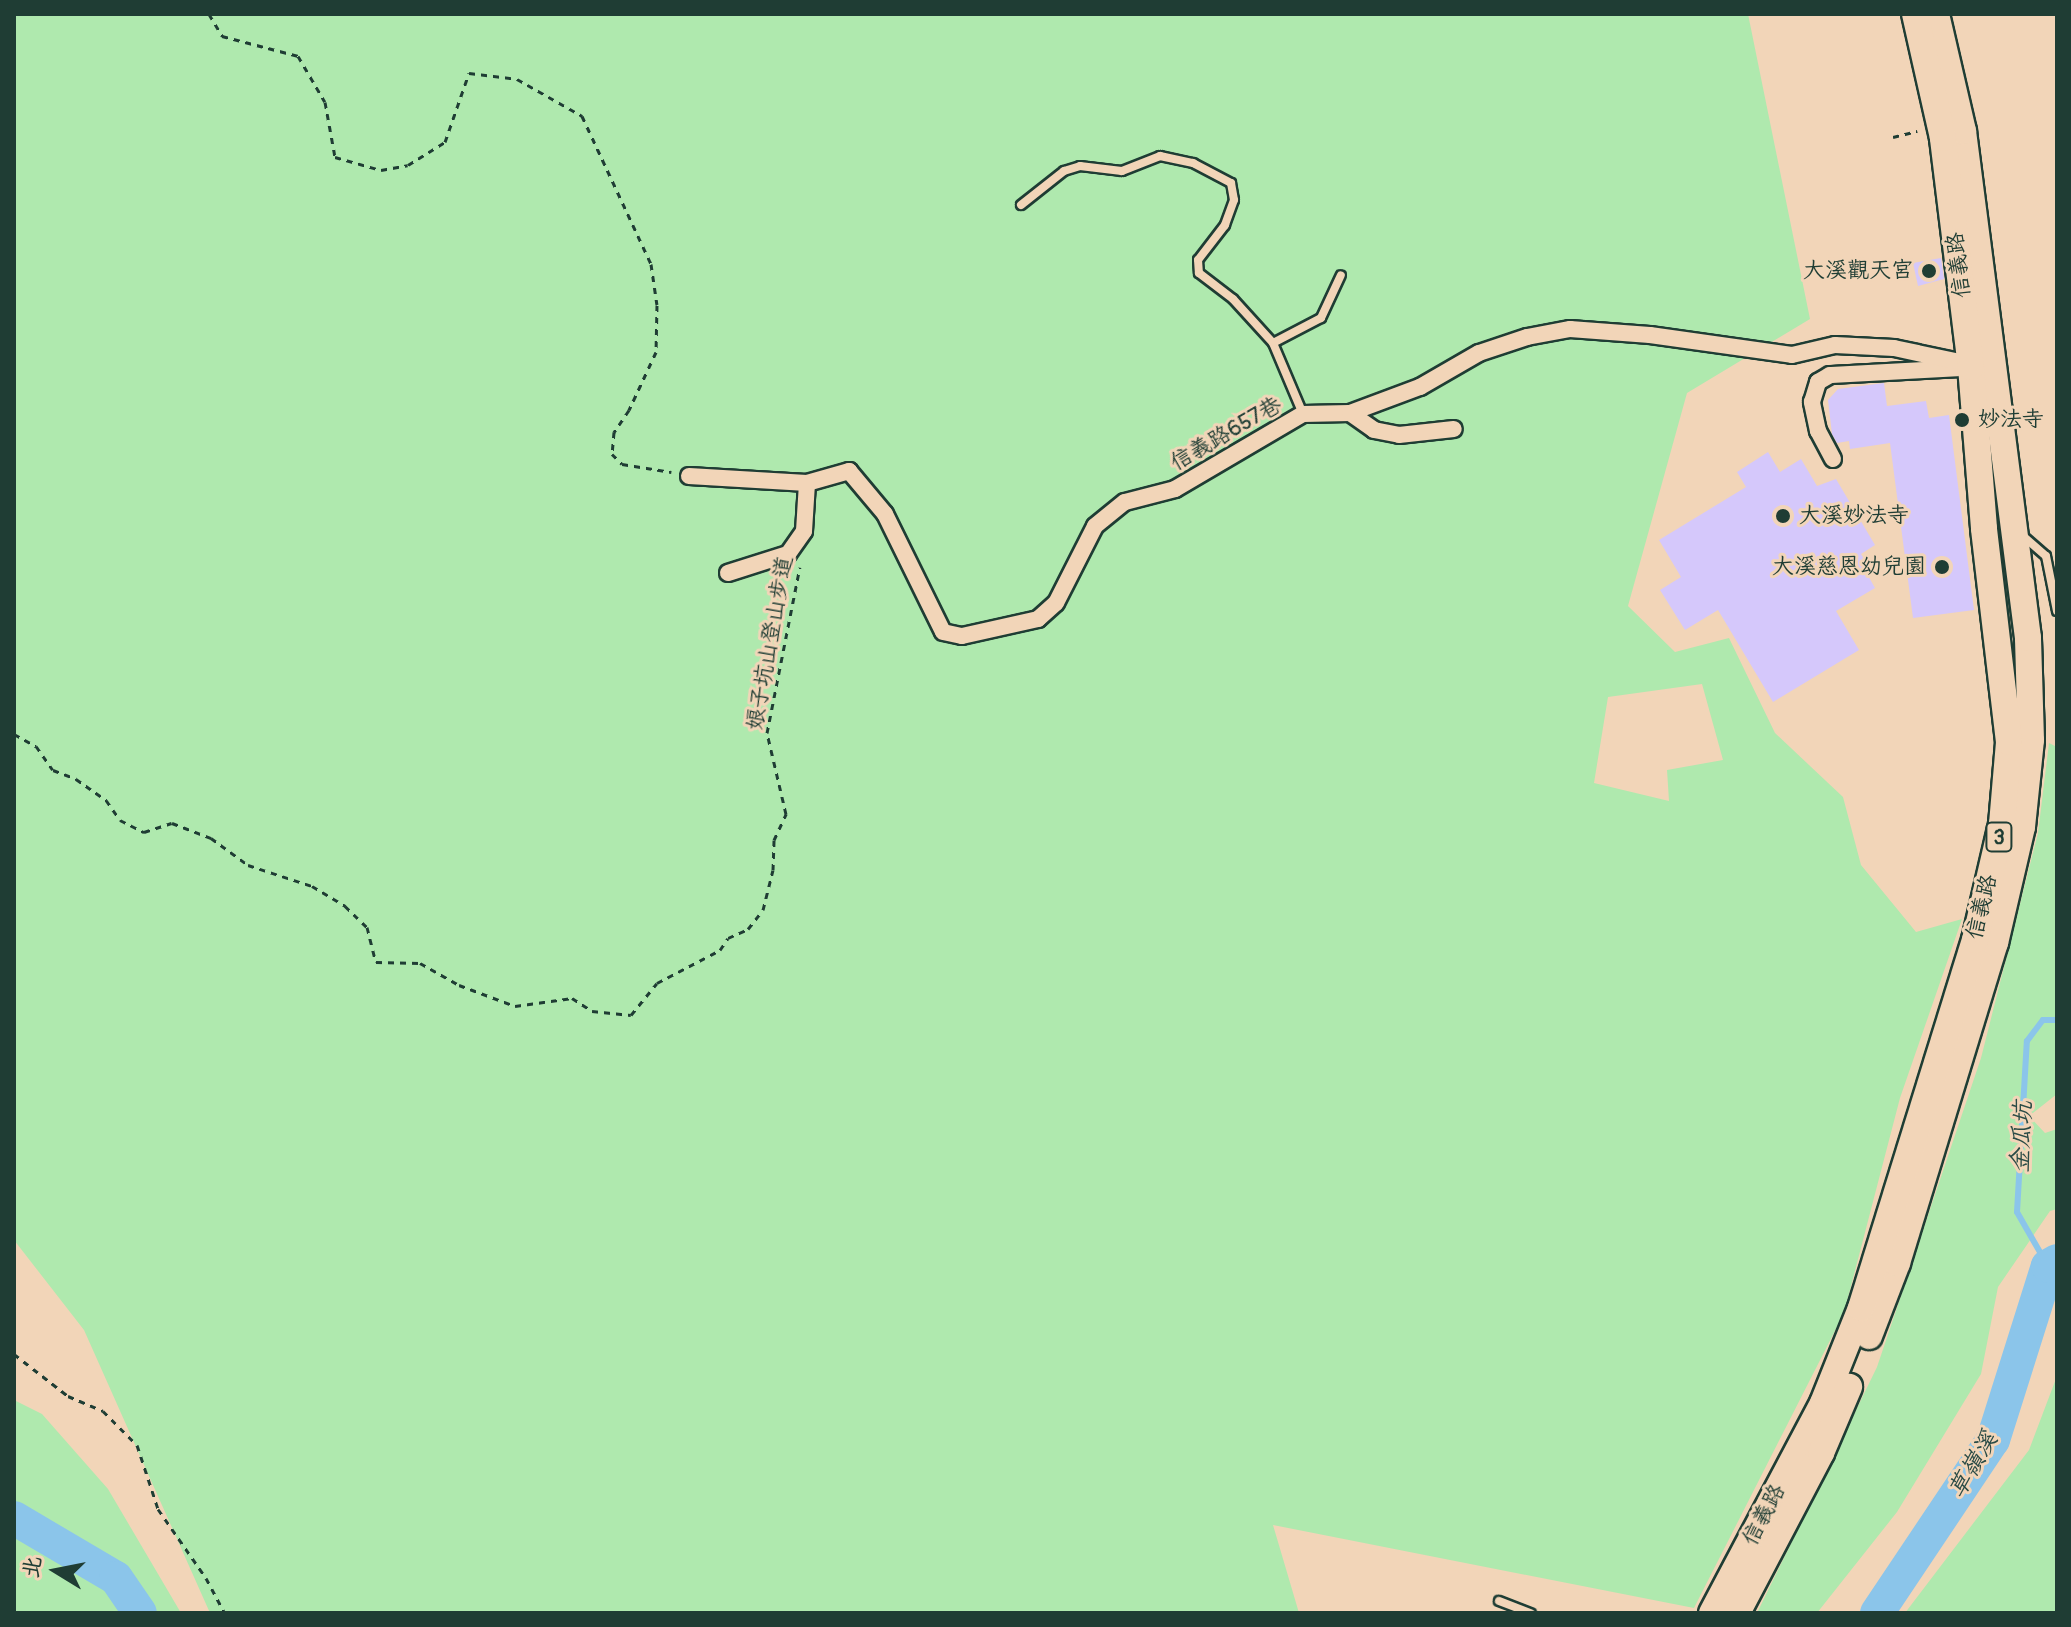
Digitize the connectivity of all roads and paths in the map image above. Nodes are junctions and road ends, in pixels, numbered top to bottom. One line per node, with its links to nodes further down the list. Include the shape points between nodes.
1 (209, 14): 12 (path, via 222,36 298,56 325,102 335,157 381,170 408,165 445,142 469,73 517,79 582,116 651,264 657,305 656,352 614,432 612,454 622,464)
2 (1915, 14): 7 (main road, 信義路 / 3, via 1943,138)
3 (1936, 14): 7 (main road, 信義路 / 3, via 1963,131)
4 (1021, 205): 6 (lane, via 1064,171 1080,166 1122,171 1160,156 1193,163 1231,183 1234,200 1225,225 1198,260 1199,273 1233,299)
5 (1341, 275): 6 (lane, via 1321,318)
6 (1273, 343): 9 (lane)
7 (1982, 366): 8 (street, 信義路657巷, via 1894,348 1835,345 1792,355 1570,329 1479,353 1420,387); 11 (street, via 1830,375 1818,382 1812,402 1818,431); 14 (main road, 信義路 / 3); 15 (main road, 信義路 / 3)
8 (1350, 413): 9 (street, 信義路657巷); 10 (street, via 1374,430 1399,435)
9 (1303, 414): 13 (street, 信義路657巷, via 1175,489 1125,502 1095,526 1056,603 1038,619 962,636 943,632 885,514 849,471)
10 (1454, 429)
11 (1833, 459)
12 (689, 476): 13 (street)
13 (807, 483): 16 (street)
14 (2013, 527): 15 (lane); 18 (lane, via 2046,556); 25 (main road, 信義路 / 3, via 2028,638 2031,740 2022,827 1995,943 1897,1263 1821,1453)
15 (1984, 528): 24 (main road, 信義路 / 3, via 2009,742 2002,824 1975,940 1861,1308 1823,1403)
16 (804, 531): 17 (street, via 788,554); 19 (path, 娘子坑山登山步道, via 767,733 786,814 774,840 763,910 720,950 657,983 631,1015 592,1011 572,998 515,1006 420,963 376,962 367,927 345,906 312,886 248,865 211,838 172,823 144,832 120,820 106,800 53,770 36,746)
17 (728, 573)
18 (2057, 611)
19 (14, 734)
20 (14, 1354): 22 (path, via 68,1396 103,1411 137,1445 158,1509)
21 (1499, 1601): 23 (lane)
22 (225, 1613)
23 (1531, 1613)
24 (1712, 1613)
25 (1737, 1613)

